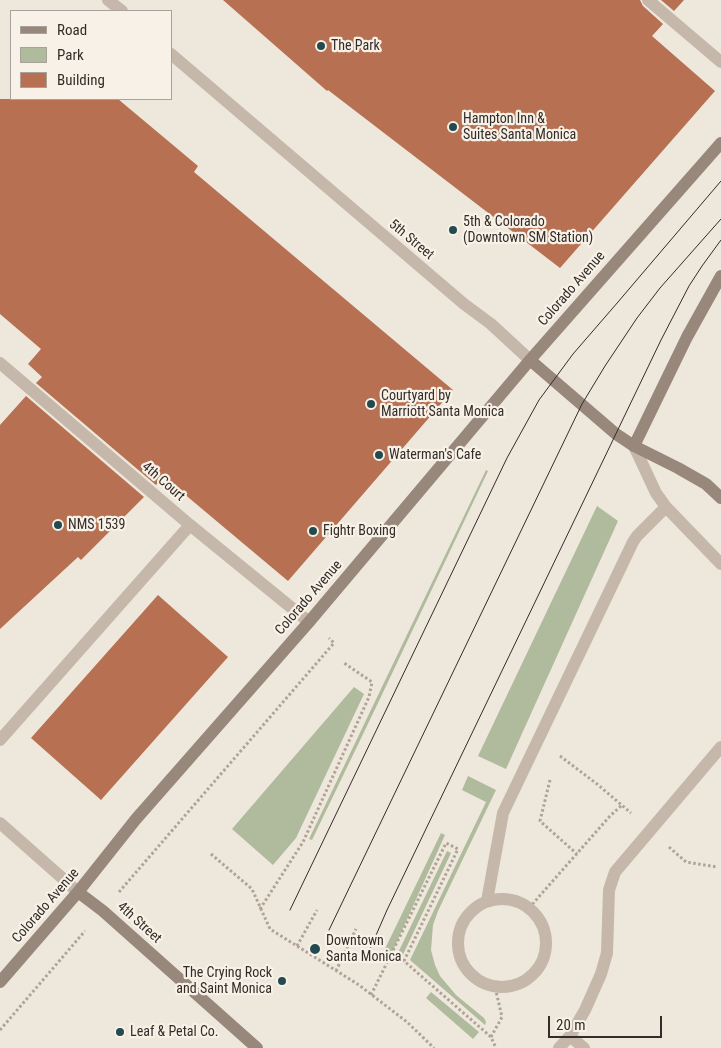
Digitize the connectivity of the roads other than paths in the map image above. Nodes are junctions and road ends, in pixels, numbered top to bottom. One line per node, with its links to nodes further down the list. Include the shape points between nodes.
1 (108, 0): 3 (street)
2 (648, 0): 5 (street)
3 (121, 10)
4 (172, 55): 8 (street, 5th Street)
5 (721, 62)
6 (721, 143): 8 (main road, Colorado Avenue)
7 (721, 276): 10 (main road)
8 (530, 360): 10 (main road, 5th Street); 15 (main road, Colorado Avenue)
9 (0, 363): 13 (street, 4th Court)
10 (634, 446): 11 (main road, 5th Street, via 706,484); 12 (street)
11 (721, 498)
12 (666, 507): 14 (street); 20 (street, via 633,542 503,813)
13 (190, 525): 15 (street, 4th Court); 16 (street)
14 (721, 564)
15 (309, 622): 19 (main road, Colorado Avenue, via 136,820)
16 (0, 740)
17 (721, 747): 22 (street, via 615,872 609,890 607,953 585,1010)
18 (0, 822): 19 (street, 4th Street)
19 (78, 892): 21 (main road, Colorado Avenue); 23 (main road, 4th Street)
20 (487, 901): 20 (street, via 464,919 459,933 461,962 481,983 509,987 524,982 535,974 543,961 545,932 529,908 516,901)
21 (0, 982)
22 (570, 1036): 24 (street); 25 (street)
23 (258, 1048)
24 (559, 1048)
25 (584, 1048)

